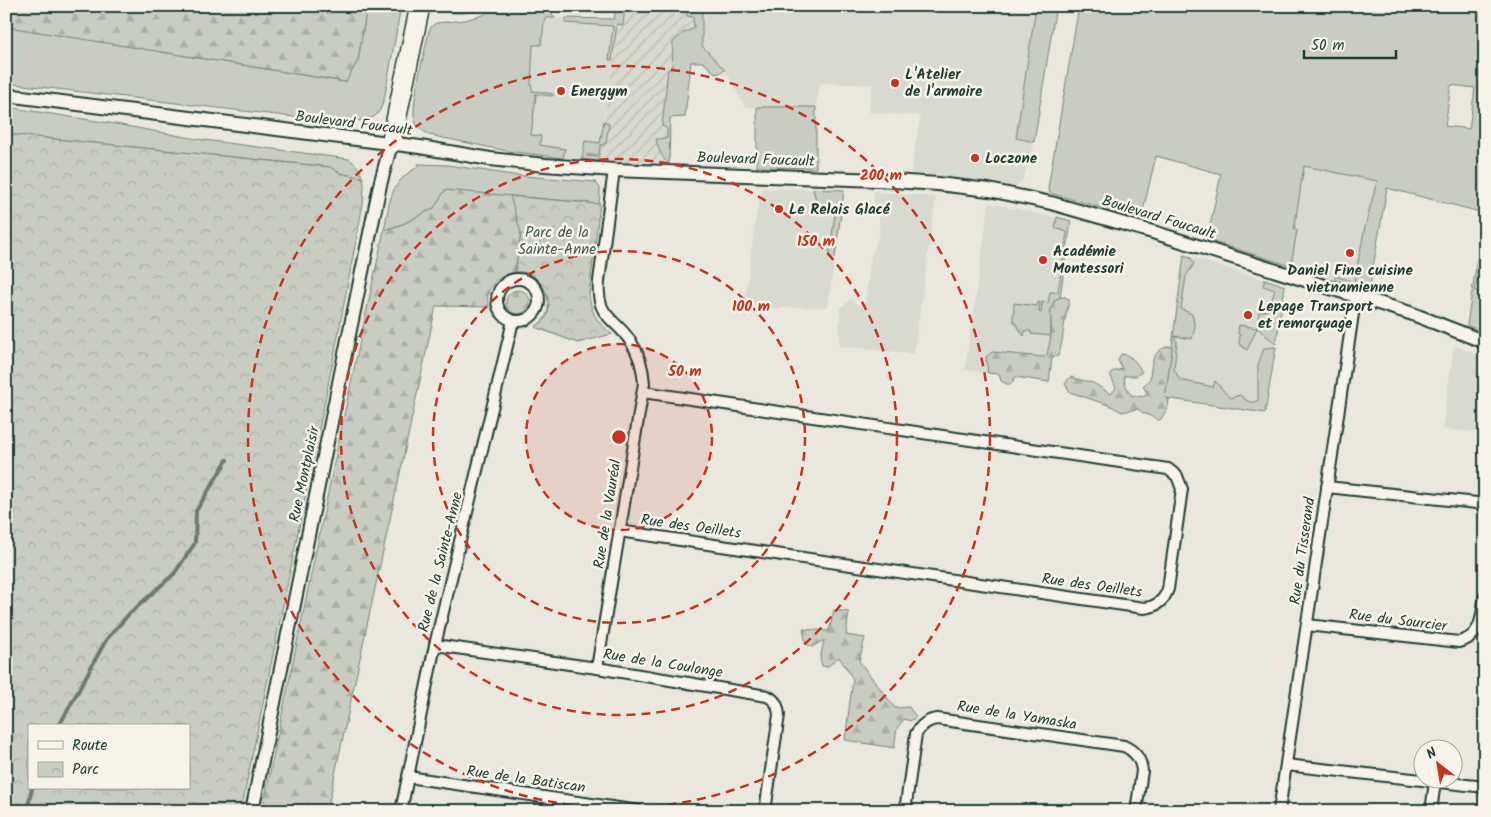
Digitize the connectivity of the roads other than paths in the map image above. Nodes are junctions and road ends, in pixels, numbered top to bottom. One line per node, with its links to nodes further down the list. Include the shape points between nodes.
1 (420, 6): 3 (highway)
2 (6, 95): 3 (street, Boulevard Foucault)
3 (391, 144): 4 (street, Boulevard Foucault, via 513,162); 22 (street, Rue Montplaisir)
4 (614, 170): 5 (street, Boulevard Foucault, via 886,180 989,190 1090,213); 8 (street, Rue de la Vauréal, via 598,294 608,318 636,352 644,376)
5 (1357, 296): 7 (street, Boulevard Foucault); 9 (street, Rue du Tisserand)
6 (513, 321): 6 (street, via 501,313 496,300 501,286 520,278 533,284 539,303 533,316); 14 (street, Rue de la Sainte-Anne)
7 (1485, 342)
8 (643, 392): 11 (street, Rue de la Vauréal); 11 (street, Rue des Oeillets, via 1168,469 1177,476 1182,489 1168,590 1160,603 1144,608)
9 (1327, 487): 10 (street); 13 (street, Rue du Tisserand)
10 (1485, 506)
11 (619, 531): 15 (street, Rue de la Vauréal)
12 (1485, 596): 13 (street, Rue du Sourcier, via 1476,633 1459,642)
13 (1307, 625): 16 (street, Rue du Tisserand)
14 (435, 645): 15 (street, Rue de la Coulonge); 17 (street, Rue de la Sainte-Anne)
15 (597, 668): 25 (street, Rue de la Coulonge, via 772,698 778,708 779,722)
16 (1286, 765): 18 (street); 28 (street, Rue du Tisserand)
17 (408, 777): 23 (street, Rue de la Sainte-Anne); 24 (street, Rue de la Batiscan)
18 (1414, 780)
19 (1464, 785): 20 (street)
20 (1485, 787)
21 (1434, 790): 29 (street)
22 (252, 811)
23 (401, 811)
24 (639, 811)
25 (765, 811)
26 (905, 811): 27 (street, Rue de la Yamaska, via 916,734 932,719 1124,746 1139,758 1141,764)
27 (1136, 811)
28 (1279, 811)
29 (1430, 811)

